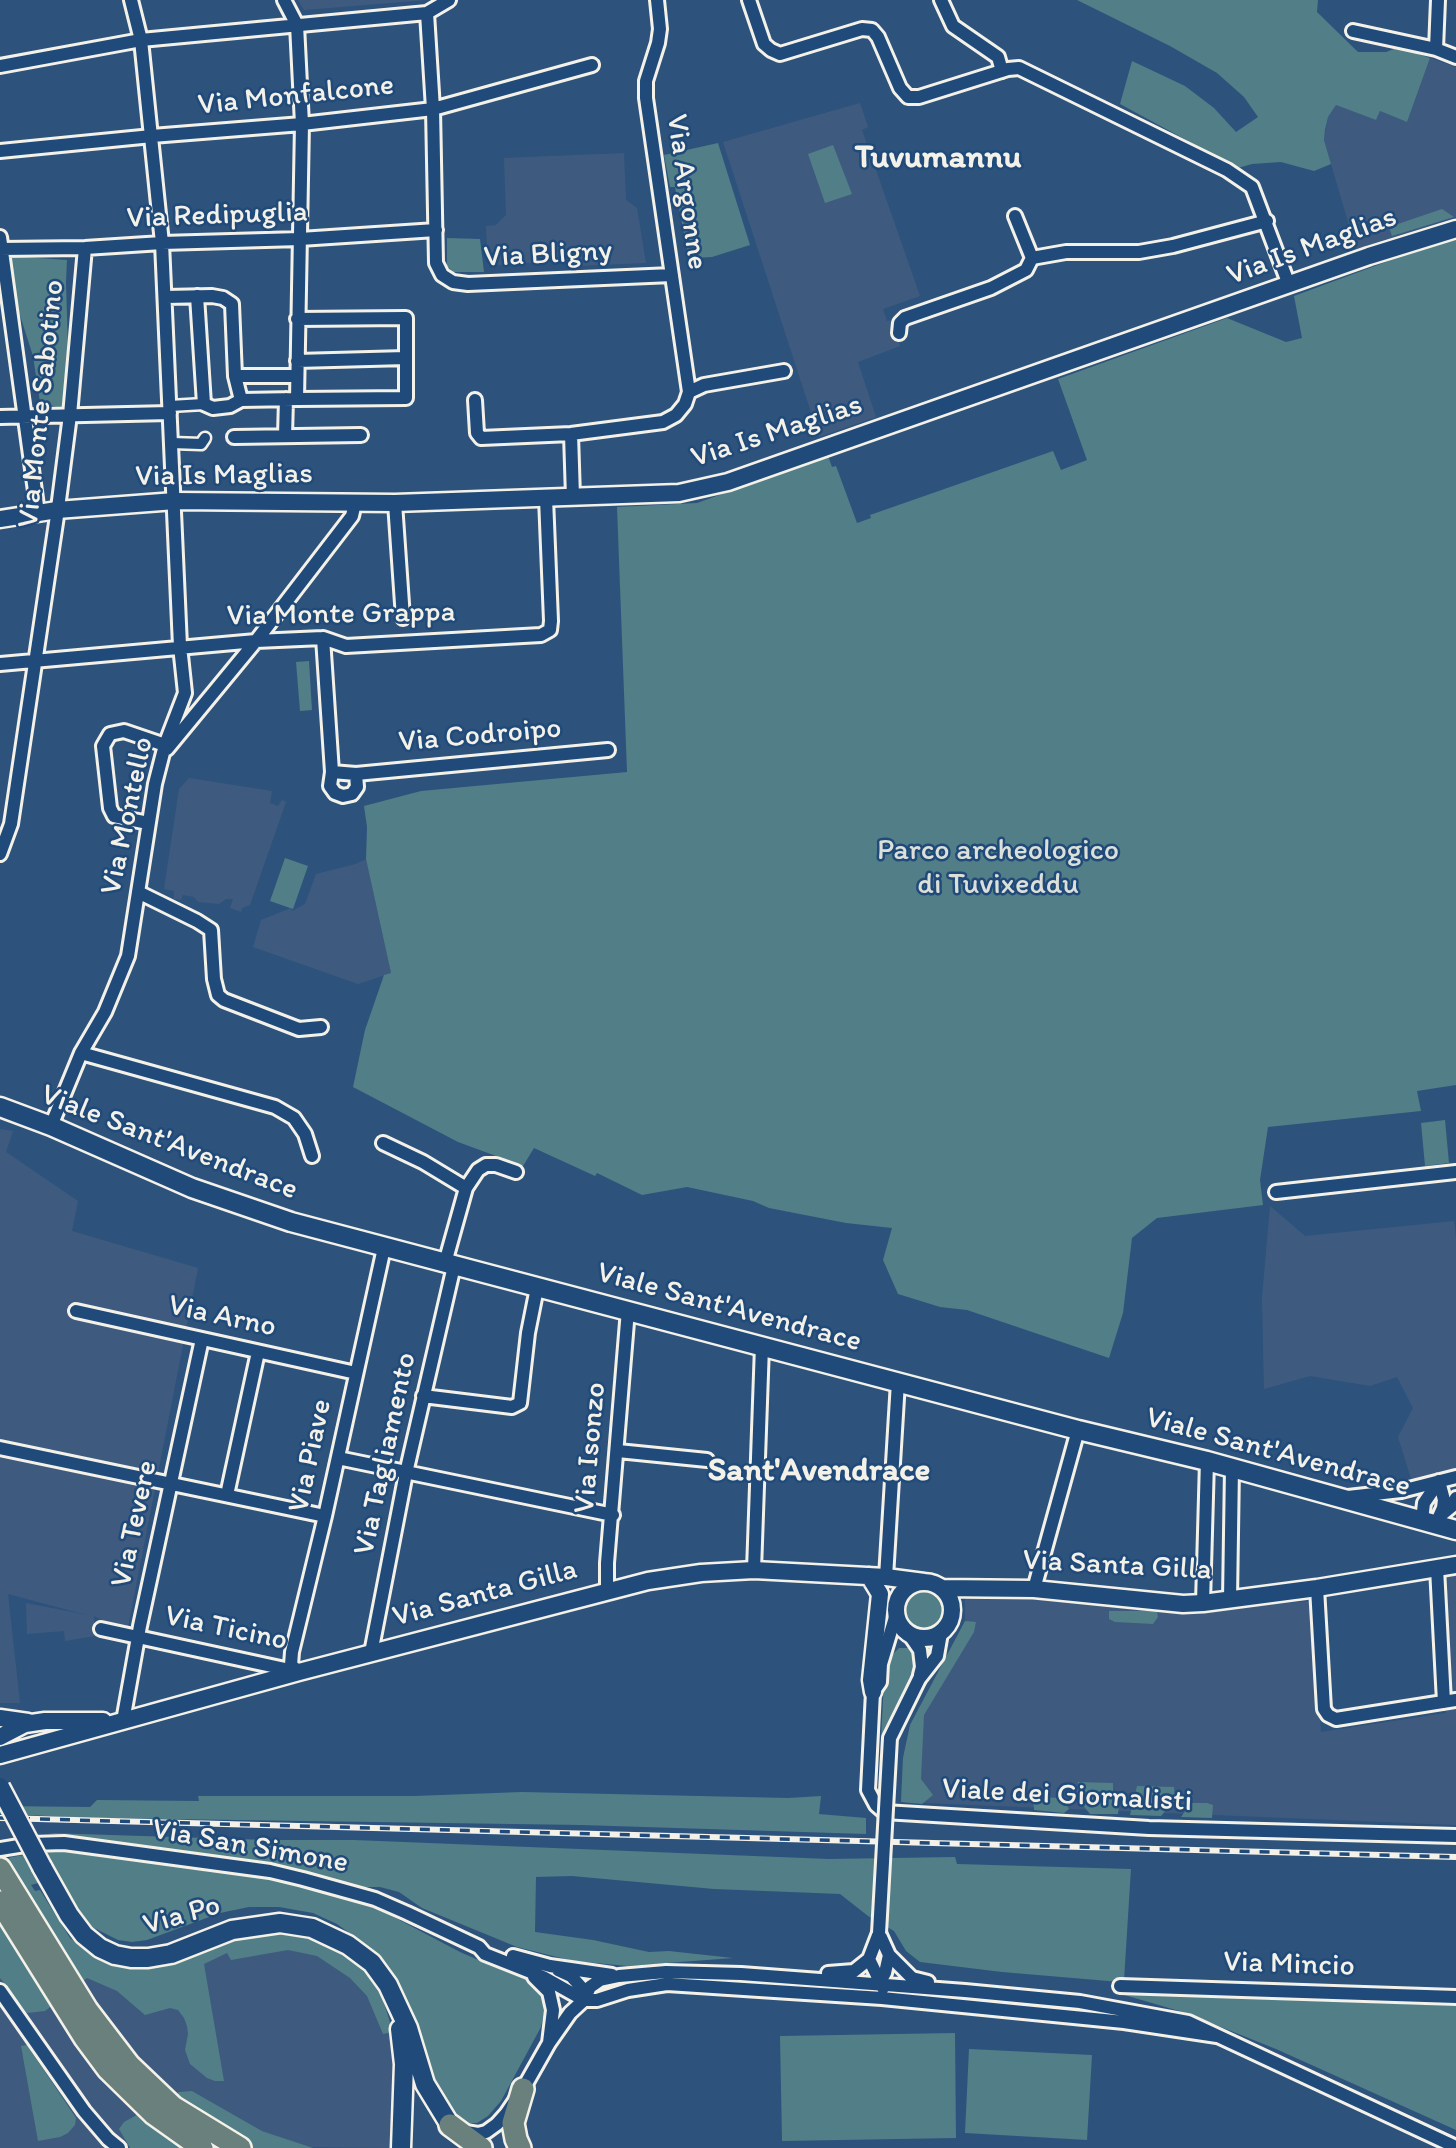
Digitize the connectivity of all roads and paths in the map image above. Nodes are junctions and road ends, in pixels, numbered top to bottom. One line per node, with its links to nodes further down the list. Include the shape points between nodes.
1 (131, 0): 11 (street, Via Montello)
2 (284, 0): 9 (street)
3 (449, 0): 8 (street)
4 (657, 0): 30 (street, Via Argonne, via 660,29 646,98)
5 (749, 0): 16 (street, via 764,44 780,54 872,30 908,97)
6 (941, 0): 16 (street, via 953,26 998,57)
7 (1437, 0): 12 (street)
8 (426, 13): 9 (street); 17 (street)
9 (297, 25): 11 (street); 18 (street)
10 (1353, 30): 12 (street)
11 (141, 40): 15 (street); 19 (street, Via Montello)
12 (1436, 49): 13 (street)
13 (1456, 57)
14 (592, 65): 17 (street, Via Monfalcone)
15 (0, 66)
16 (1002, 71): 22 (street, via 1019,68 1227,170 1252,187)
17 (433, 108): 18 (street, Via Monfalcone); 24 (street)
18 (302, 124): 19 (street, Via Monfalcone); 25 (street)
19 (152, 136): 20 (street, Via Monfalcone); 26 (street, Via Montello)
20 (0, 151)
21 (1015, 216): 29 (street)
22 (1267, 221): 29 (street, via 1139,252 1066,252); 31 (street)
23 (1456, 229): 31 (street, Via Is Maglias)
24 (436, 230): 25 (street, Via Redipuglia); 30 (street, Via Bligny, via 436,264 453,282)
25 (300, 239): 26 (street, Via Redipuglia); 34 (street)
26 (162, 243): 28 (street, Via Redipuglia); 33 (street, Via Montello)
27 (1, 245): 28 (street, Via Redipuglia); 48 (street)
28 (85, 248): 47 (street, Via Monte Sabotino)
29 (1032, 258): 35 (street, via 1026,270 992,288 905,317)
30 (672, 275): 41 (street, Via Argonne)
31 (1289, 285): 56 (street, Via Is Maglias, via 728,482 679,493)
32 (197, 296): 33 (street); 39 (street, via 223,298 232,304); 45 (street)
33 (166, 297): 46 (street, Via Montello)
34 (298, 319): 36 (street, via 406,318); 37 (street)
35 (899, 333)
36 (406, 358): 37 (street); 42 (street, via 406,398)
37 (297, 361): 40 (street)
38 (784, 371): 41 (street, via 704,385)
39 (235, 376): 40 (street); 43 (street)
40 (296, 376): 42 (street)
41 (689, 392): 50 (street, via 676,415 663,422)
42 (291, 399): 43 (street); 52 (street)
43 (241, 400): 45 (street, via 213,408)
44 (475, 400): 50 (street, via 481,438)
45 (204, 404): 46 (street)
46 (170, 410): 47 (street); 55 (street, Via Montello)
47 (70, 415): 48 (street); 61 (street, Via Monte Sabotino)
48 (25, 416): 49 (street); 62 (street)
49 (0, 417)
50 (571, 434): 56 (street)
51 (361, 435): 52 (street)
52 (285, 436): 53 (street)
53 (234, 437)
54 (205, 438): 55 (street, via 201,444)
55 (172, 443): 58 (street, Via Montello)
56 (573, 497): 57 (street, Via Is Maglias)
57 (546, 498): 60 (street, Via Is Maglias); 65 (street, Via Monte Grappa, via 550,630 541,635 346,646)
58 (174, 501): 59 (street, Via Is Maglias); 61 (street, Via Is Maglias); 67 (street, Via Montello)
59 (355, 503): 60 (street, Via Is Maglias); 66 (street, via 352,516)
60 (395, 503): 64 (street)
61 (57, 510): 62 (street, Via Is Maglias); 68 (street, Via Monte Sabotino)
62 (38, 513): 63 (street, Via Is Maglias)
63 (0, 519)
64 (403, 618)
65 (323, 638): 66 (street, Via Monte Grappa); 72 (street)
66 (256, 642): 67 (street, Via Monte Grappa); 70 (street)
67 (180, 646): 68 (street, Via Monte Grappa); 70 (street, Via Montello, via 186,693)
68 (35, 661): 69 (street, Via Monte Grappa); 75 (street, Via Monte Sabotino)
69 (0, 664)
70 (165, 749): 74 (street, Via Montello); 74 (street, via 124,731 110,734 103,746 114,816)
71 (608, 750): 73 (street, Via Codroipo)
72 (332, 772): 73 (street, Via Codroipo); 73 (street, via 330,786 343,796 357,787)
73 (356, 774)
74 (148, 823): 77 (street, Via Montello)
75 (5, 824): 76 (street, Via Monte Sabotino)
76 (0, 854)
77 (138, 892): 78 (street, via 211,930 214,979 223,1000 299,1029); 79 (street, Via Montello, via 128,956 105,1013)
78 (321, 1027)
79 (81, 1053): 81 (street, Via Montello); 83 (street, via 275,1107 294,1118)
80 (0, 1107): 81 (main road, Viale Sant'Avendrace)
81 (51, 1126): 88 (main road, Viale Sant'Avendrace, via 192,1188)
82 (383, 1143): 86 (street)
83 (312, 1156)
84 (516, 1172): 86 (street, via 486,1165)
85 (1456, 1172): 87 (street)
86 (466, 1188): 89 (street, Via Tagliamento)
87 (1276, 1192)
88 (384, 1248): 89 (main road, Viale Sant'Avendrace); 96 (street, Via Piave)
89 (450, 1265): 90 (main road, Viale Sant'Avendrace); 98 (street, Via Tagliamento)
90 (537, 1288): 91 (main road, Viale Sant'Avendrace); 98 (street, via 520,1403 512,1407)
91 (628, 1310): 94 (main road, Viale Sant'Avendrace); 101 (street, Via Isonzo)
92 (76, 1311): 93 (street, Via Arno)
93 (202, 1339): 95 (street, Via Arno); 109 (street, Via Tevere)
94 (762, 1346): 97 (main road, Viale Sant'Avendrace); 119 (street)
95 (258, 1352): 96 (street, Via Arno); 110 (street)
96 (356, 1373): 102 (street, Via Piave)
97 (898, 1382): 99 (main road, Viale Sant'Avendrace); 121 (street)
98 (423, 1396): 106 (street, Via Tagliamento)
99 (1079, 1430): 104 (main road, Viale Sant'Avendrace); 125 (street)
100 (0, 1448): 109 (street)
101 (618, 1451): 103 (street); 113 (street, Via Isonzo)
102 (338, 1458): 106 (street); 114 (street, Via Piave)
103 (707, 1460)
104 (1207, 1461): 105 (main road, Viale Sant'Avendrace); 128 (street)
105 (1232, 1468): 111 (main road, Viale Sant'Avendrace); 127 (street)
106 (407, 1474): 113 (street); 134 (street, Via Tagliamento)
107 (1456, 1477): 108 (street)
108 (1439, 1481): 111 (street, via 1401,1491); 115 (street, via 1424,1503); 115 (street, via 1443,1508)
109 (171, 1483): 110 (street); 133 (street, Via Tevere)
110 (227, 1495): 114 (street)
111 (1344, 1497): 115 (main road, Viale Sant'Avendrace)
112 (1456, 1498): 115 (street, via 1452,1506)
113 (613, 1515): 126 (street, Via Isonzo)
114 (326, 1516): 135 (street, Via Piave, via 292,1652 291,1665)
115 (1430, 1520): 116 (main road, Viale Sant'Avendrace)
116 (1456, 1530)
117 (1456, 1565): 118 (street, Via Santa Gilla)
118 (1437, 1568): 124 (street, Via Santa Gilla); 138 (street)
119 (754, 1570): 120 (street, Via Santa Gilla); 126 (street, Via Santa Gilla, via 701,1573)
120 (869, 1576): 121 (street, Via Santa Gilla); 129 (street); 137 (street, via 880,1594)
121 (886, 1577): 122 (street, Via Santa Gilla)
122 (924, 1582): 123 (street, Via Santa Gilla); 129 (street, via 911,1585)
123 (941, 1588): 125 (street, Via Santa Gilla); 131 (street, via 952,1610)
124 (1317, 1588): 127 (street, Via Santa Gilla); 138 (street, via 1328,1715 1336,1719)
125 (1034, 1589): 128 (street, Via Santa Gilla)
126 (607, 1590): 134 (street, Via Santa Gilla)
127 (1230, 1599): 128 (street, Via Santa Gilla)
128 (1203, 1603)
129 (897, 1607): 132 (street); 137 (street, Viale dei Giornalisti, via 880,1682)
130 (101, 1629): 133 (street, Via Ticino)
131 (941, 1633): 132 (street, via 925,1638); 136 (street, via 937,1656)
132 (909, 1634): 136 (street, via 920,1650)
133 (138, 1638): 135 (street, Via Ticino); 140 (street, Via Tevere)
134 (371, 1653): 135 (street, Via Santa Gilla)
135 (299, 1672): 140 (street, Via Santa Gilla)
136 (919, 1679): 149 (street, bridge, via 890,1738)
137 (873, 1692): 145 (street, Viale dei Giornalisti, via 868,1790 884,1812 1157,1828)
138 (1450, 1701)
139 (0, 1718): 141 (street)
140 (122, 1721): 141 (street, Via Santa Gilla); 143 (street, Via Santa Gilla)
141 (34, 1723): 142 (street, Via Santa Gilla)
142 (0, 1737)
143 (0, 1755)
144 (0, 1787): 164 (main road, Via Po, bridge, via 69,1915 100,1948 116,1955 148,1958 232,1930 297,1925 334,1936 361,1954 380,1973)
145 (1456, 1836)
146 (0, 1849): 150 (street, Via San Simone, via 64,1843 270,1871 375,1899)
147 (0, 1869): 173 (highway, via 87,2010 129,2065 173,2106)
148 (0, 1902): 172 (highway, via 108,2069 154,2114)
149 (879, 1933): 151 (street); 152 (street)
150 (479, 1947): 153 (street, Via San Simone); 154 (street, Via San Simone, via 485,1954)
151 (889, 1955): 157 (street); 159 (street, via 912,1978)
152 (869, 1959): 155 (street, via 854,1971 838,1974 745,1969); 157 (street)
153 (550, 1966): 156 (street, Via San Simone); 163 (street, via 571,1976 581,1987)
154 (521, 1967): 163 (street, Via San Simone); 167 (street, via 549,1992 553,2010)
155 (741, 1974): 156 (street); 157 (street)
156 (619, 1976): 163 (street, via 600,1980)
157 (879, 1984): 159 (street); 161 (street, via 866,1992 821,1989); 165 (street, via 897,1994 944,1999)
158 (1120, 1986): 162 (street, Via Mincio)
159 (946, 1989): 166 (street, via 1145,2012 1188,2022)
160 (0, 1991): 171 (street, via 84,2111)
161 (812, 1995): 163 (street, via 667,1984); 165 (street)
162 (1456, 1997)
163 (584, 2000): 167 (street)
164 (395, 2003): 169 (main road, Via Po, via 408,2028 425,2084); 174 (main road, Via Po, via 404,2064)
165 (954, 2006): 166 (street)
166 (1217, 2036): 170 (street)
167 (548, 2043): 168 (street)
168 (523, 2089): 169 (street, via 486,2132 467,2132); 176 (highway, via 513,2123)
169 (450, 2125): 175 (highway)
170 (1456, 2147)
171 (119, 2148)
172 (202, 2148)
173 (240, 2148)
174 (401, 2148)
175 (481, 2148)
176 (520, 2148)

